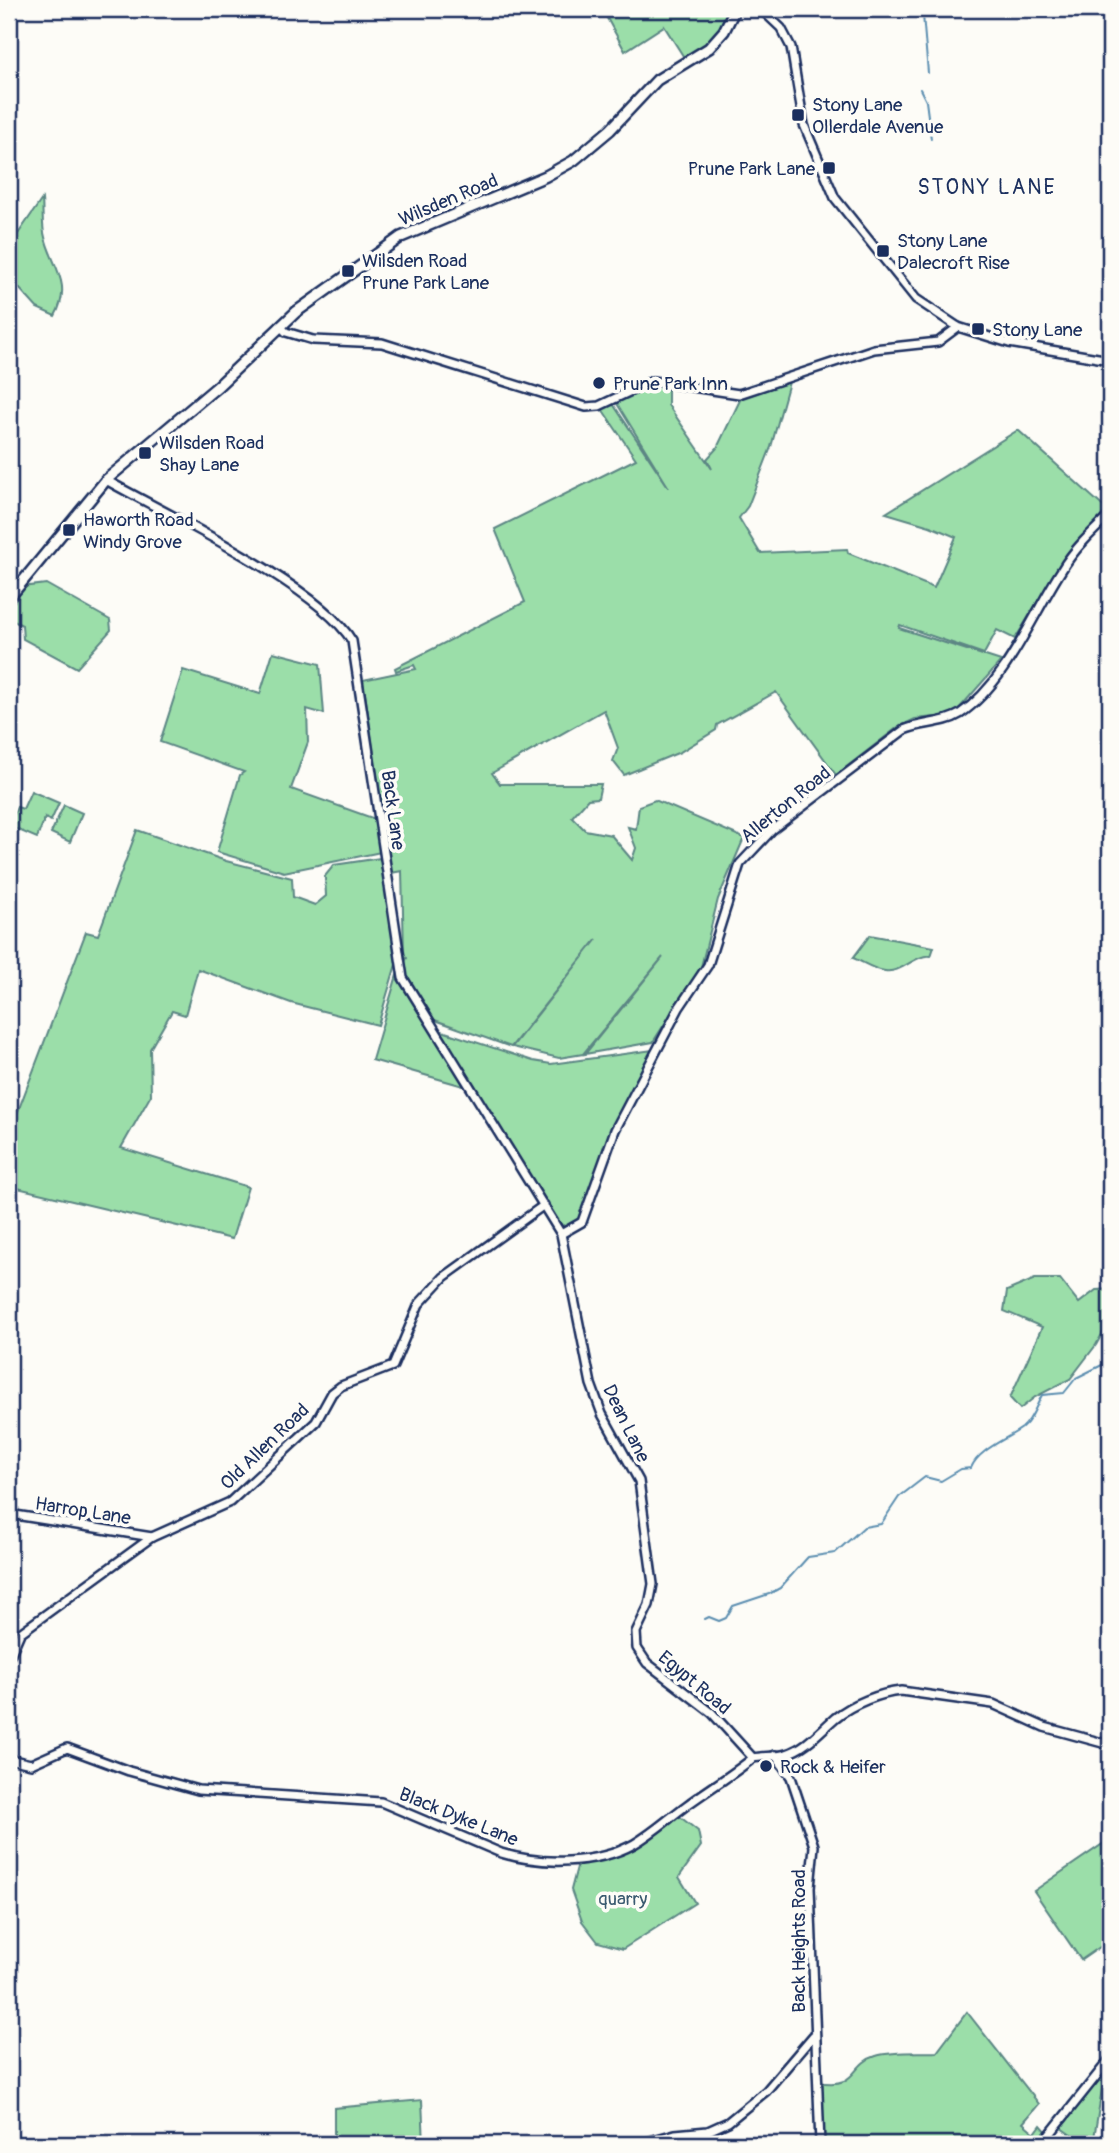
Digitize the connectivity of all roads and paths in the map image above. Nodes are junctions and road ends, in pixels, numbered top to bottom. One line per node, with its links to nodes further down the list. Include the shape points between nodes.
1 (735, 9): 3 (main road, Wilsden Road, via 709,48 657,80 616,125 573,161 401,237)
2 (761, 9): 4 (street, via 781,27 791,47 804,125 835,198 916,299)
3 (280, 326): 4 (street, via 313,340 382,343 586,407 599,406 652,381 739,394 874,349 938,342); 6 (main road, Wilsden Road, via 218,386)
4 (958, 327): 5 (street, via 1009,343)
5 (1110, 360)
6 (106, 480): 8 (main road, Wilsden Road); 9 (street, Back Lane, via 298,591 334,618 352,641 403,978)
7 (1110, 515): 10 (street, Allerton Road, via 1078,547 1003,669 971,704 948,719 904,730 748,852 734,878 708,965 679,1008 615,1130 582,1222)
8 (9, 598)
9 (544, 1205): 10 (street, Back Lane); 12 (street, Old Allen Road, via 444,1277 419,1304 393,1366 332,1393 316,1422 230,1502)
10 (561, 1234): 13 (street, Dean Lane, via 591,1384 639,1481 653,1584)
11 (9, 1514): 12 (street, Harrop Lane)
12 (152, 1537): 14 (street, Old Allen Road, via 20,1633)
13 (639, 1623): 17 (street, Egypt Road, via 636,1641 641,1656 712,1713)
14 (9, 1658)
15 (1109, 1745): 16 (street, via 1044,1727 985,1702 901,1691 857,1706 798,1748)
16 (775, 1755): 17 (street); 19 (street, Back Heights Road, via 791,1777 814,1846 810,1888)
17 (753, 1758): 18 (street, Black Dyke Lane, via 631,1846 566,1860 501,1853 402,1809 369,1800 198,1790 67,1748 31,1764)
18 (9, 1759)
19 (814, 2036): 21 (street, via 766,2091 728,2122 708,2131); 22 (street, Back Heights Road)
20 (1110, 2059): 23 (street)
21 (639, 2144)
22 (820, 2144)
23 (1042, 2144)

